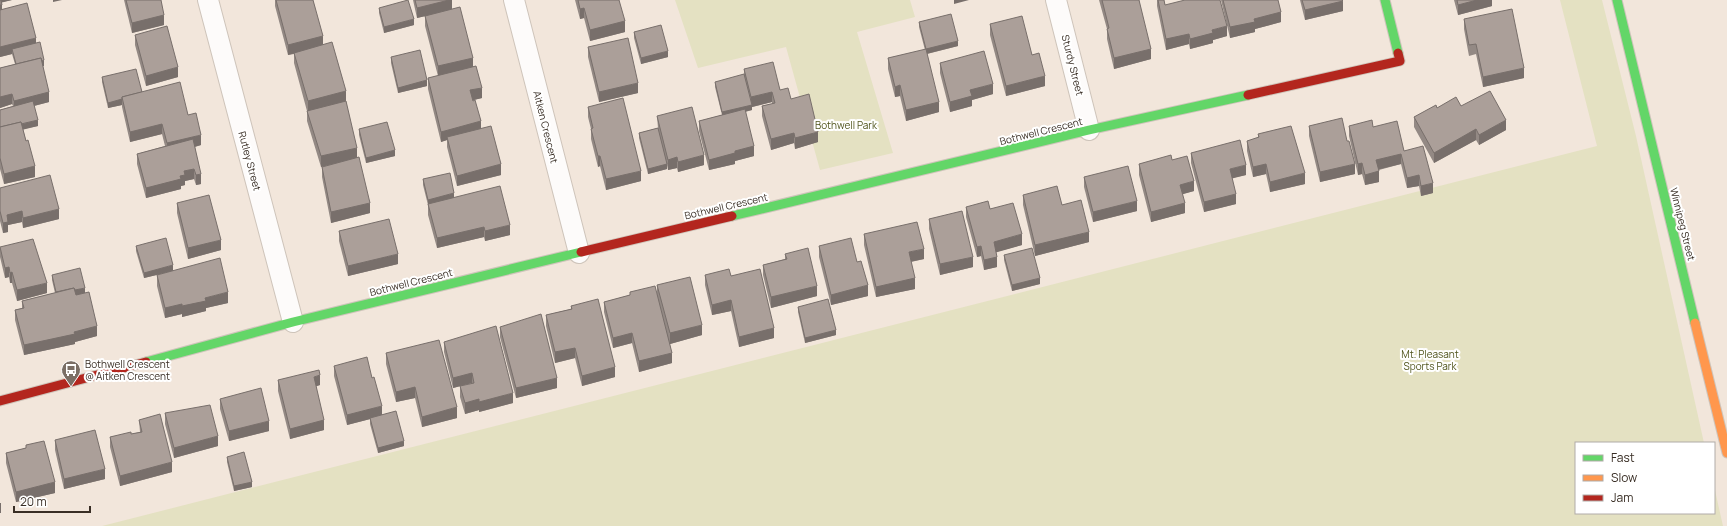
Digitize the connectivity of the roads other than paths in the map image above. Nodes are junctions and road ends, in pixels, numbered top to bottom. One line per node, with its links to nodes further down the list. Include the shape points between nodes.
1 (208, 0): 8 (street, Rutley Street)
2 (514, 0): 7 (street, Aitken Crescent)
3 (1056, 0): 6 (street, Sturdy Street)
4 (1386, 0): 6 (street, Bothwell Crescent, via 1400,61)
5 (1617, 0): 10 (street, Winnipeg Street)
6 (1089, 130): 7 (street, Bothwell Crescent)
7 (579, 253): 8 (street, Bothwell Crescent)
8 (293, 322): 9 (street, Bothwell Crescent)
9 (0, 402)
10 (1727, 453)

